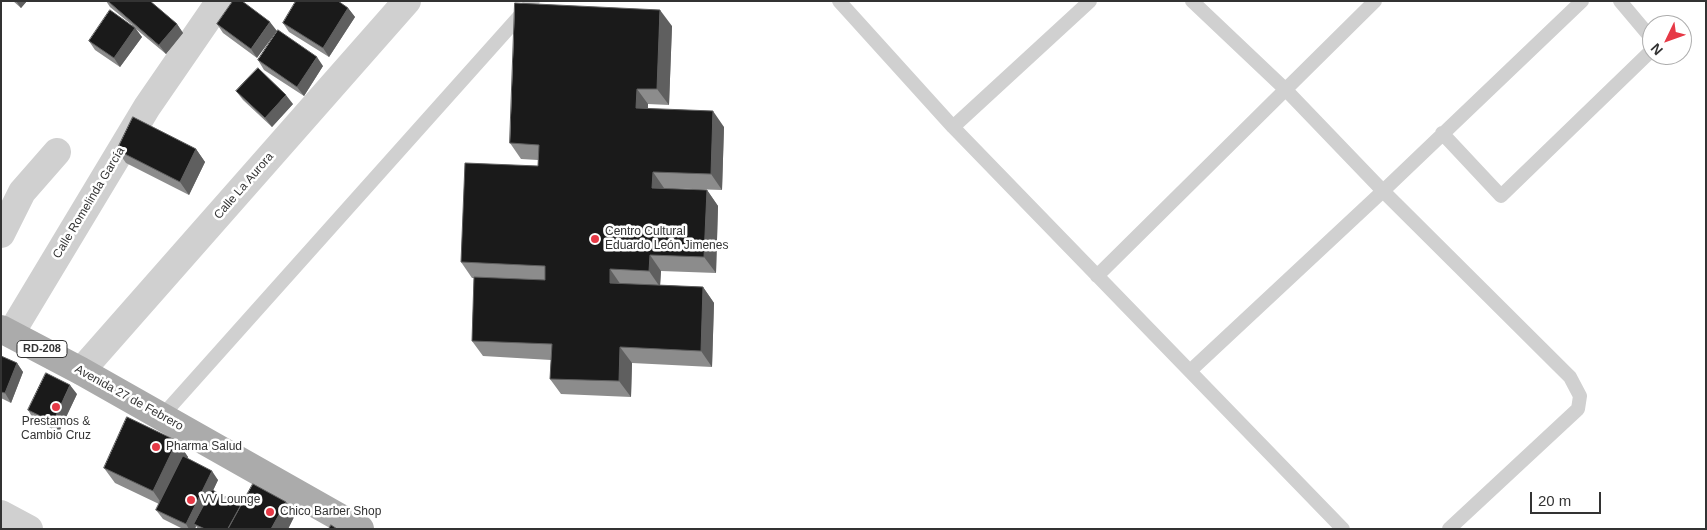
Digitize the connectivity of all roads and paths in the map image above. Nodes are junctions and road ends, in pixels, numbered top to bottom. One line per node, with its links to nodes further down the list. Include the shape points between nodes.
1 (220, 1): 19 (street, Calle Romelinda García, via 147,107)
2 (407, 1): 20 (street, Calle La Aurora)
3 (534, 1): 22 (lane)
4 (839, 1): 13 (lane)
5 (1090, 1): 13 (lane)
6 (1192, 1): 12 (lane)
7 (1375, 1): 12 (lane)
8 (1582, 1): 14 (lane)
9 (1620, 1): 10 (lane)
10 (1642, 27)
11 (1642, 60): 14 (lane, via 1501,196)
12 (1286, 90): 16 (lane); 18 (lane)
13 (953, 127): 18 (lane)
14 (1442, 133): 16 (lane)
15 (57, 152): 17 (street, via 22,192)
16 (1383, 191): 21 (lane); 27 (lane, via 1570,377 1580,396 1578,410)
17 (1, 234)
18 (1098, 276): 21 (lane)
19 (6, 331): 20 (main road, Avenida 27 de Febrero / RD-208)
20 (82, 371): 22 (main road, Avenida 27 de Febrero / RD-208)
21 (1190, 371): 26 (lane)
22 (162, 416): 25 (main road, Avenida 27 de Febrero / RD-208)
23 (1, 514): 24 (street)
24 (29, 529)
25 (360, 529)
26 (1343, 529)
27 (1449, 529)

